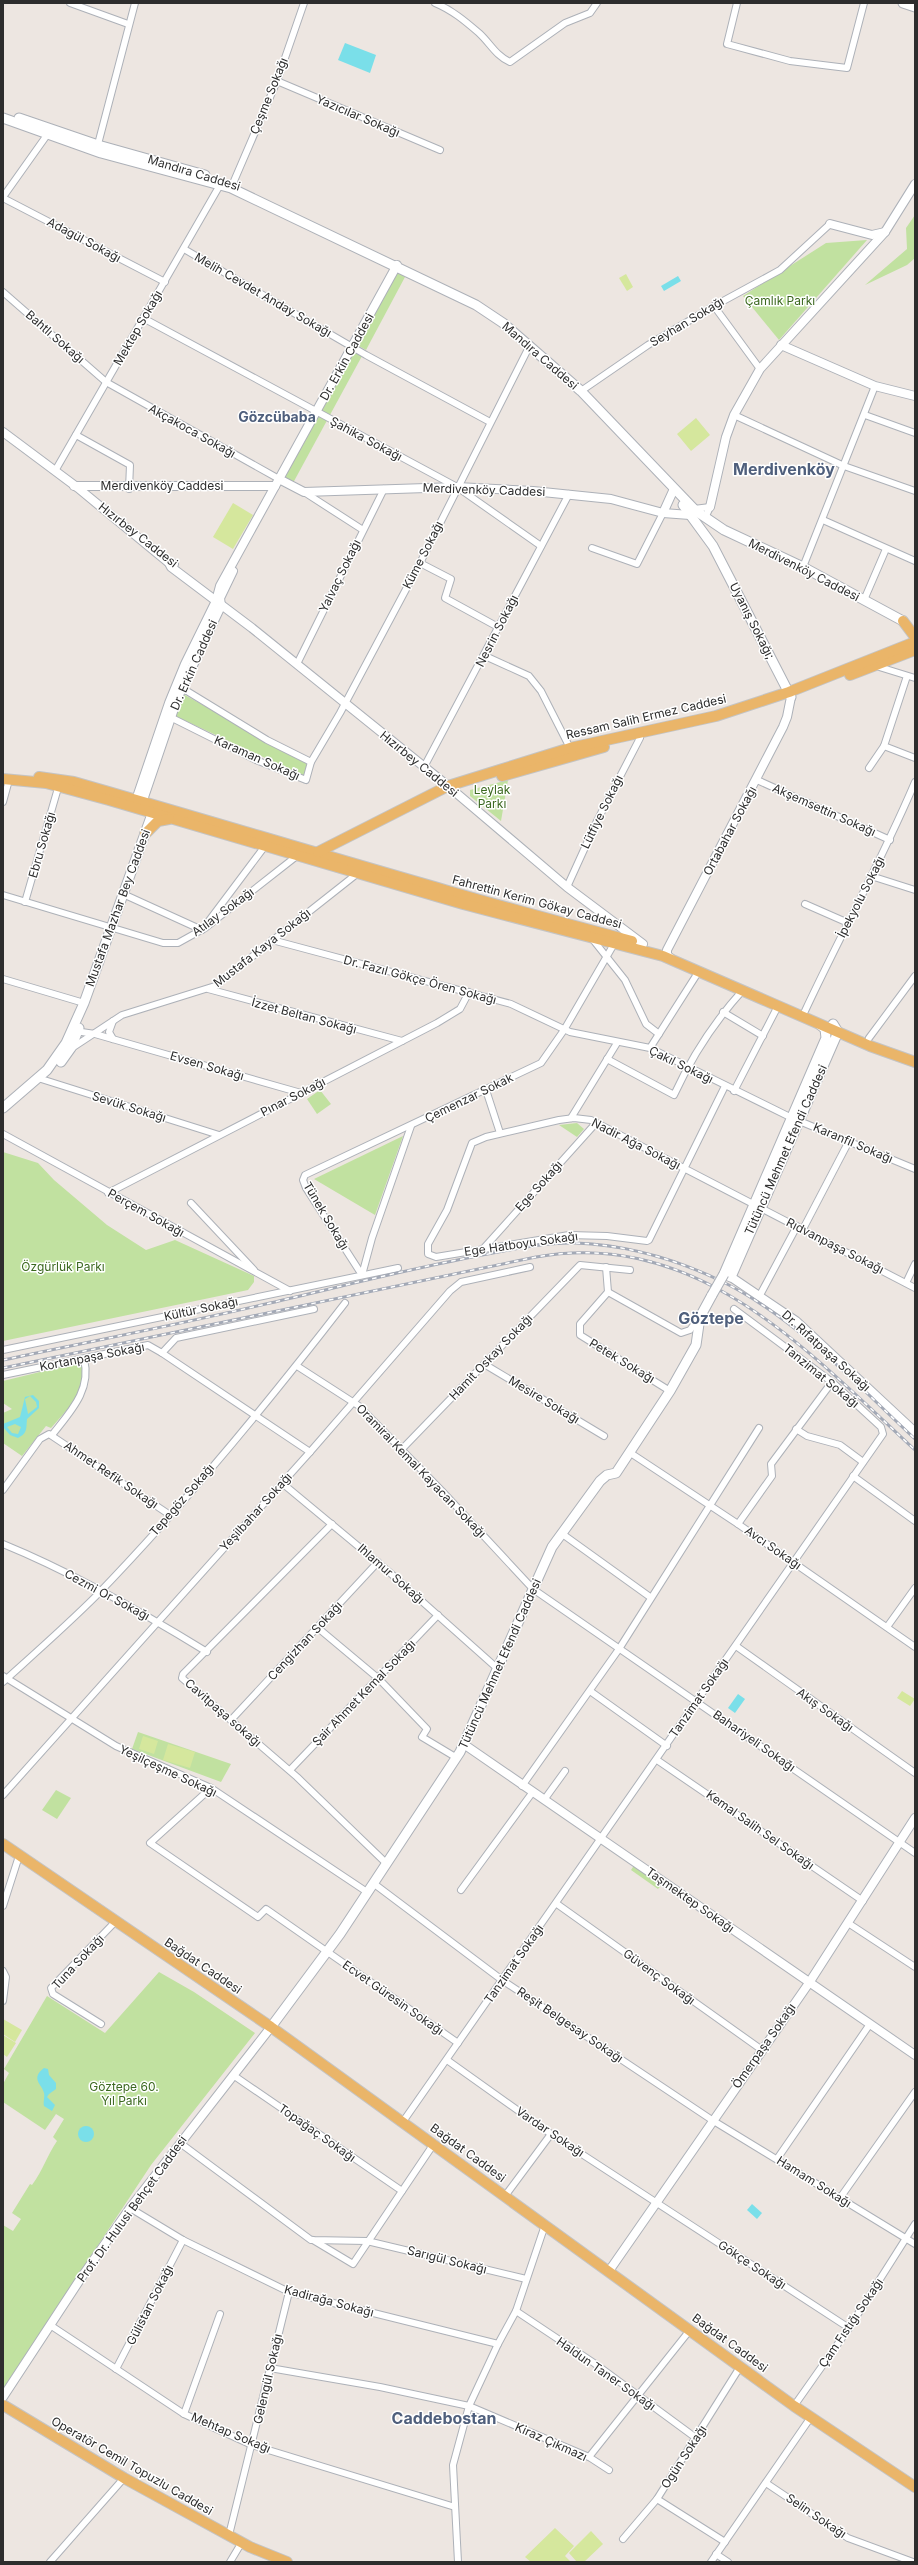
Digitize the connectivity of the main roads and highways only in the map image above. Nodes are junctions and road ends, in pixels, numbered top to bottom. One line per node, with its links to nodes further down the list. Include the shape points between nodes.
1 (903, 3): 2 (main road)
2 (915, 7)
3 (3, 112): 5 (main road, Mandıra Caddesi)
4 (3, 118): 5 (main road, Mandıra Caddesi, via 47,135)
5 (97, 148): 6 (main road, Mandıra Caddesi); 6 (main road, Mandıra Caddesi, via 220,185)
6 (232, 185): 7 (main road, Mandıra Caddesi, via 388,256 397,266 476,305 530,344 581,391)
7 (661, 475): 8 (main road, Mandıra Caddesi); 8 (main road, Mandıra Caddesi)
8 (693, 512): 9 (main road, Mandıra Caddesi); 11 (main road, Uyanış Sokağı;)
9 (705, 518): 10 (main road, Merdivenköy Caddesi)
10 (724, 530): 11 (main road, via 714,537); 12 (main road, Merdivenköy Caddesi, via 803,566)
11 (713, 546): 16 (main road, Uyanış Sokağı;)
12 (903, 621): 13 (main road); 14 (main road)
13 (915, 626)
14 (915, 637)
15 (915, 647): 16 (main road, Ressam Salih Ermez Caddesi); 16 (main road, Ressam Salih Ermez Caddesi, via 876,666)
16 (790, 695): 17 (main road, Ressam Salih Ermez Caddesi, via 718,720)
17 (639, 736): 19 (main road, Ressam Salih Ermez Caddesi, via 570,748); 19 (main road, Ressam Salih Ermez Caddesi, via 466,786)
18 (5, 777): 20 (main road, Fahrettin Kerim Gökay Caddesi, via 46,783 58,788); 20 (main road, Fahrettin Kerim Gökay Caddesi, via 65,780)
19 (448, 786): 24 (main road, Ressam Salih Ermez Caddesi)
20 (137, 804): 21 (main road, Fahrettin Kerim Gökay Caddesi); 23 (main road, via 144,816); 25 (main road, Fahrettin Kerim Gökay Caddesi)
21 (152, 814): 22 (main road, Fahrettin Kerim Gökay Caddesi); 23 (main road, Mustafa Mazhar Bey Caddesi)
22 (170, 819): 23 (main road, via 158,821); 27 (main road, Fahrettin Kerim Gökay Caddesi)
23 (145, 834): 30 (main road, Mustafa Mazhar Bey Caddesi)
24 (347, 837): 25 (main road, Ressam Salih Ermez Caddesi); 26 (main road, via 336,846)
25 (318, 852): 26 (main road, Fahrettin Kerim Gökay Caddesi)
26 (331, 856): 27 (main road); 29 (main road, Fahrettin Kerim Gökay Caddesi, via 455,894 667,950 805,1011)
27 (338, 867): 28 (main road, Fahrettin Kerim Gökay Caddesi, via 673,960)
28 (819, 1024): 29 (main road, Fahrettin Kerim Gökay Caddesi); 35 (main road, Tütüncü Mehmet Efendi Caddesi, via 825,1029 826,1038)
29 (836, 1028): 31 (main road, Fahrettin Kerim Gökay Caddesi); 32 (main road, Fahrettin Kerim Gökay Caddesi); 35 (main road, Tütüncü Mehmet Efendi Caddesi)
30 (74, 1033): 33 (main road, Mustafa Mazhar Bey Caddesi); 33 (main road, Mustafa Mazhar Bey Caddesi, via 71,1048 60,1062)
31 (915, 1055)
32 (915, 1062)
33 (47, 1070): 34 (main road, Mustafa Mazhar Bey Caddesi)
34 (3, 1108)
35 (796, 1119): 37 (main road, Tütüncü Mehmet Efendi Caddesi, bridge, via 728,1275 712,1295 700,1317 696,1345 670,1391 616,1473 600,1481 552,1547 465,1745 327,1953)
36 (3, 1844): 37 (main road, Bağdat Caddesi)
37 (271, 2027): 39 (main road, Bağdat Caddesi, via 794,2406)
38 (3, 2405): 40 (main road, Operatör Cemil Topuzlu Caddesi, via 124,2478)
39 (915, 2487)
40 (246, 2545): 41 (main road, Operatör Cemil Topuzlu Caddesi); 42 (main road, Operatör Cemil Topuzlu Caddesi)
41 (272, 2562)
42 (287, 2562)

